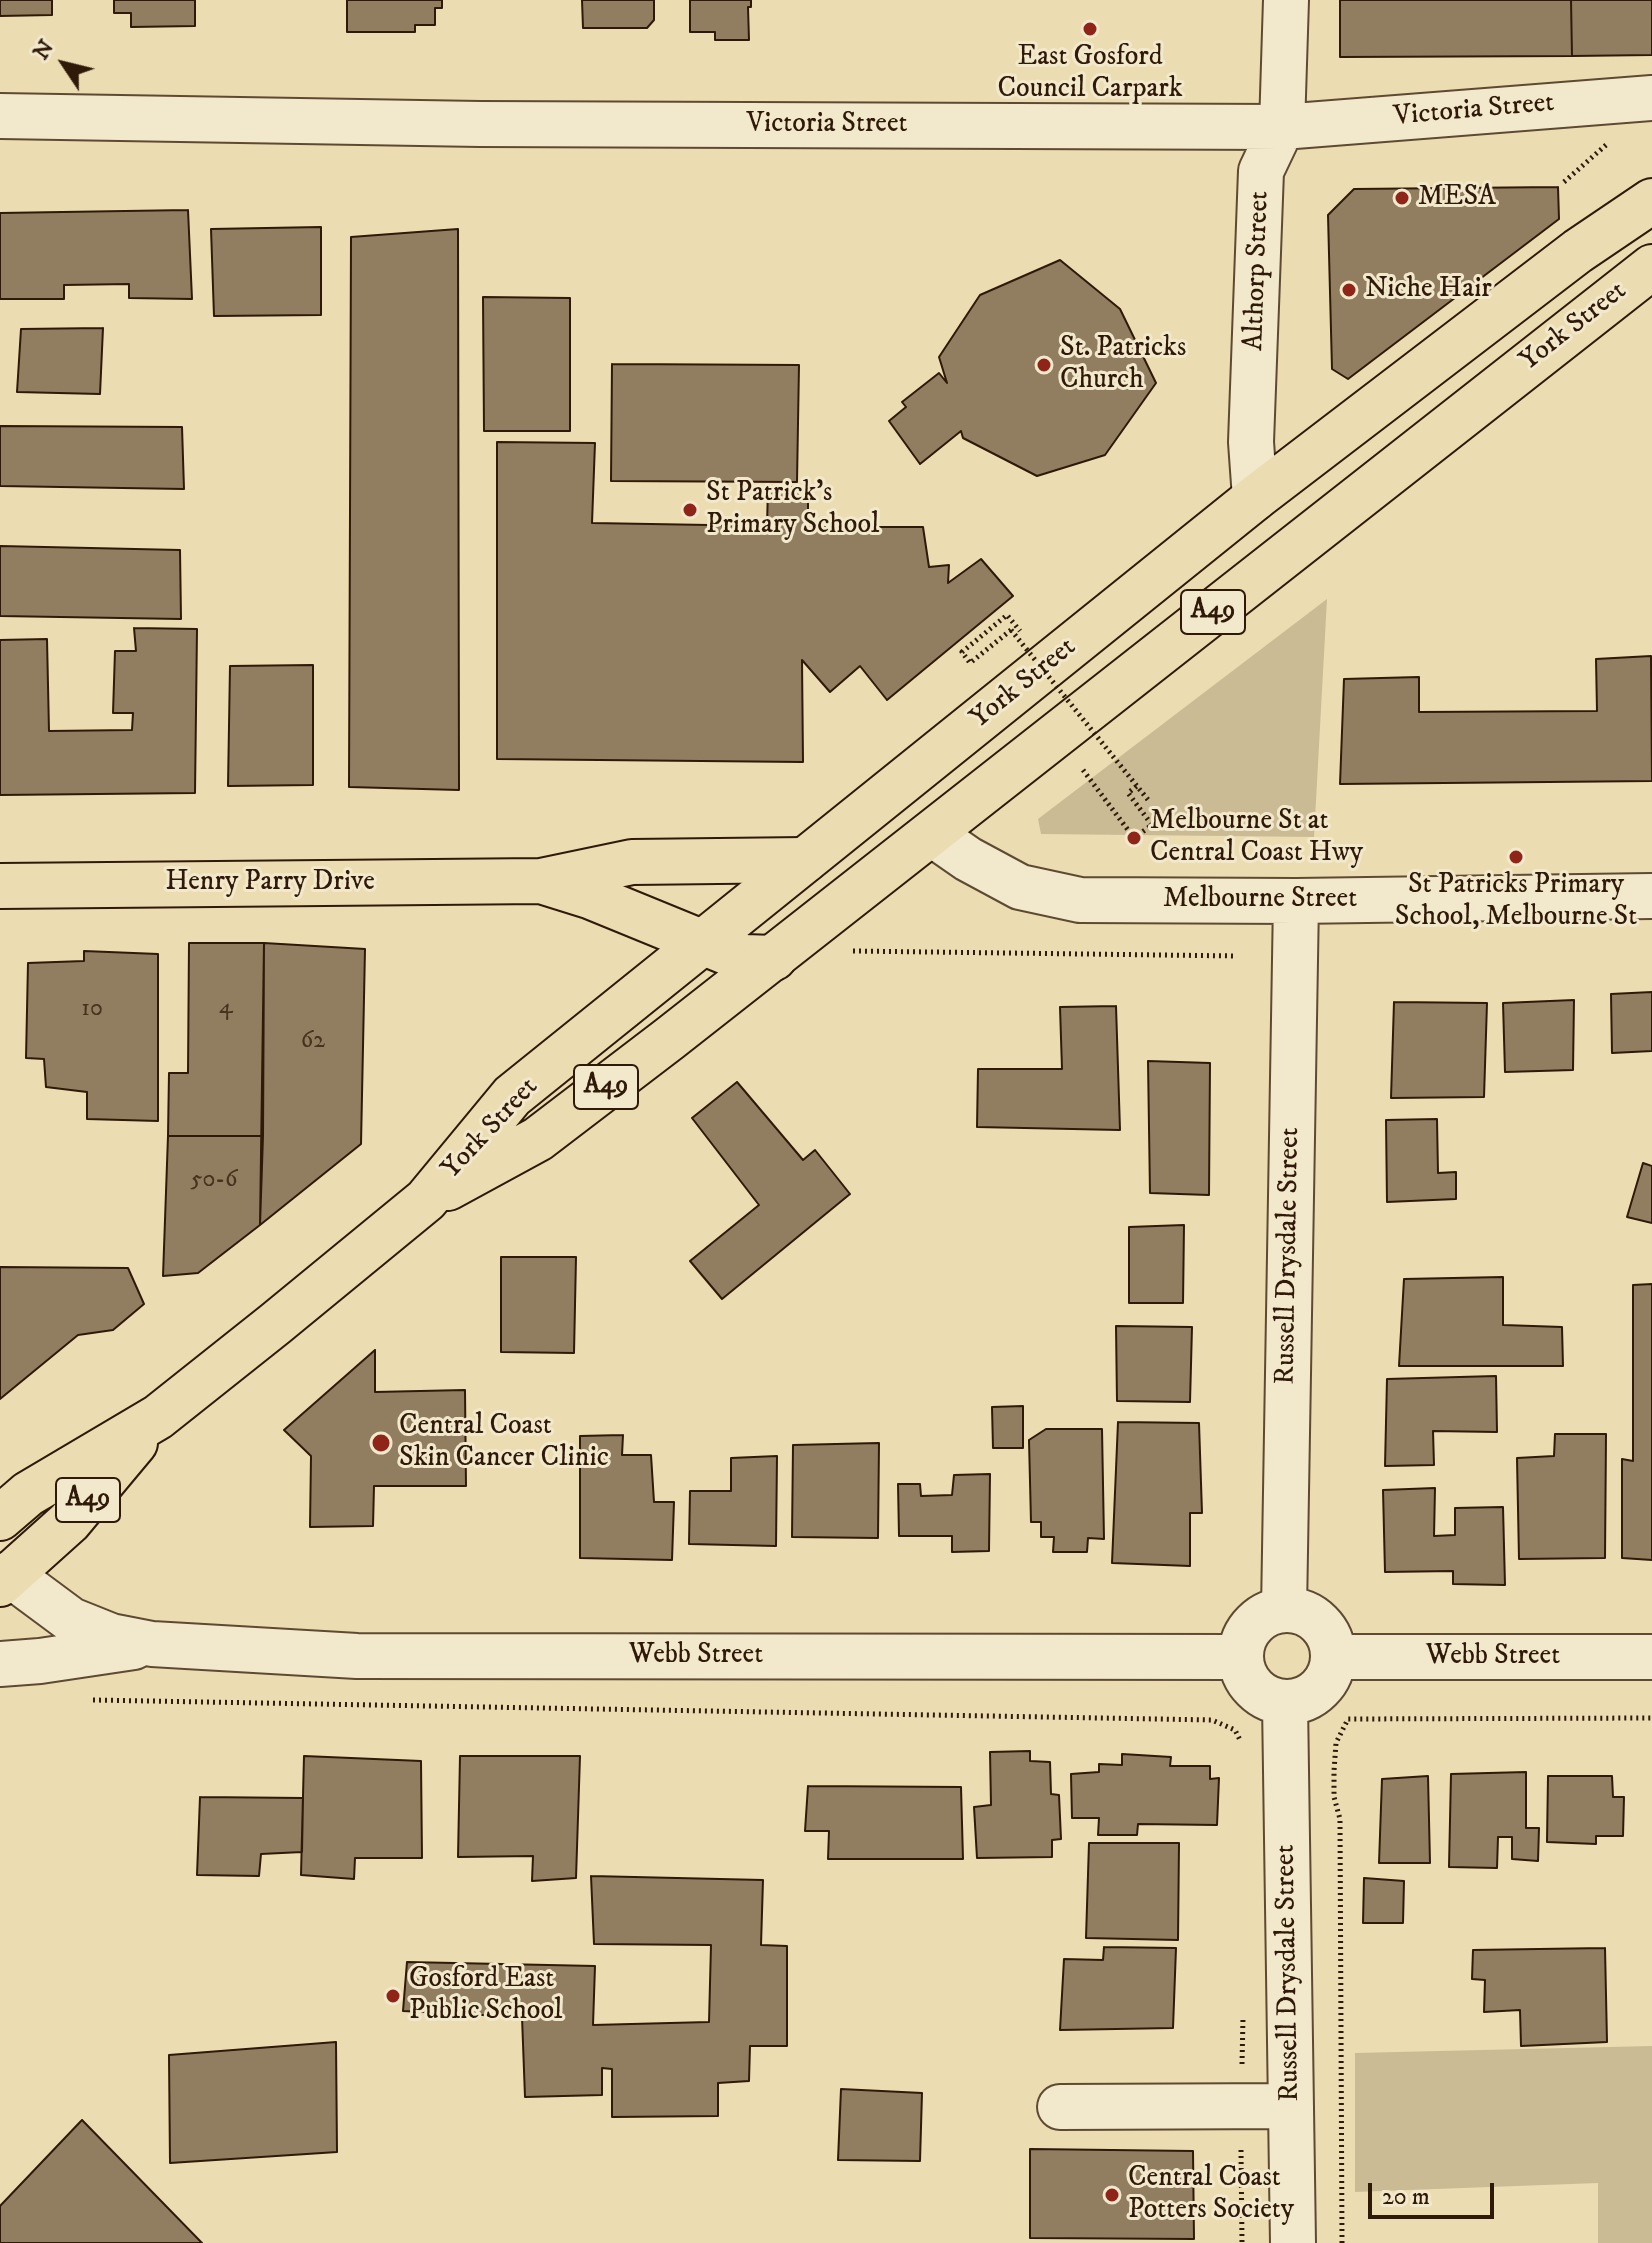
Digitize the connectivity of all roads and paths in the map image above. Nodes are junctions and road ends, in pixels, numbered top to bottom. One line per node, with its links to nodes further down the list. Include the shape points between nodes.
1 (1286, 0): 4 (street, Althorp Street)
2 (1652, 98): 4 (street, Victoria Street)
3 (0, 116): 4 (street, Victoria Street)
4 (1282, 127): 9 (street, Althorp Street, via 1261,171 1251,442)
5 (1617, 135): 6 (path)
6 (1564, 182)
7 (1652, 201): 9 (main road, York Street / A49, via 1578,251)
8 (1652, 267): 14 (main road, York Street / A49)
9 (1255, 498): 15 (main road, York Street / A49)
10 (1020, 631): 12 (path, bridge, via 1007,615 962,652 970,663 1011,630)
11 (1082, 770): 12 (path, via 1134,838 1152,825 1128,793)
12 (1137, 786): 13 (path, bridge)
13 (1149, 801)
14 (932, 834): 19 (street, Melbourne Street, via 1020,887 1080,900); 23 (main road, York Street / A49)
15 (805, 860): 16 (main road, Henry Parry Drive, via 632,862); 20 (main road, York Street / A49)
16 (541, 881): 17 (main road, Henry Parry Drive); 20 (main road, Henry Parry Drive)
17 (0, 886)
18 (1652, 896): 19 (street, Melbourne Street)
19 (1296, 901): 28 (street, Russell Drysdale Street)
20 (702, 943): 23 (main road, Henry Parry Drive, via 745,957); 24 (main road, York Street / A49, via 512,1096)
21 (848, 951): 22 (path)
22 (1237, 956)
23 (774, 958): 24 (main road, York Street / A49, via 538,1139)
24 (426, 1200): 25 (main road, York Street / A49)
25 (158, 1417): 26 (main road, York Street / A49, via 28,1494); 27 (main road, York Street / A49, via 69,1522)
26 (0, 1518)
27 (3, 1579): 29 (street, Webb Street, via 71,1620)
28 (1284, 1610): 30 (street, via 1258,1620 1242,1643); 31 (street, via 1299,1611 1324,1628)
29 (152, 1644): 30 (street, Webb Street, via 357,1656); 33 (street, Webb Street)
30 (1241, 1657): 35 (street, via 1249,1683)
31 (1333, 1657): 32 (street, Webb Street); 35 (street, via 1331,1672 1313,1694)
32 (1652, 1657)
33 (0, 1664)
34 (92, 1700): 37 (path, via 1212,1720 1235,1730)
35 (1285, 1703): 40 (street, Russell Drysdale Street)
36 (1652, 1718): 44 (path, via 1348,1719 1336,1743 1334,1771 1340,1819)
37 (1248, 1753)
38 (1243, 2011): 39 (path)
39 (1241, 2106): 40 (street); 41 (street); 42 (path)
40 (1291, 2106): 43 (street, Russell Drysdale Street)
41 (1060, 2107)
42 (1242, 2243)
43 (1293, 2243)
44 (1342, 2243)

